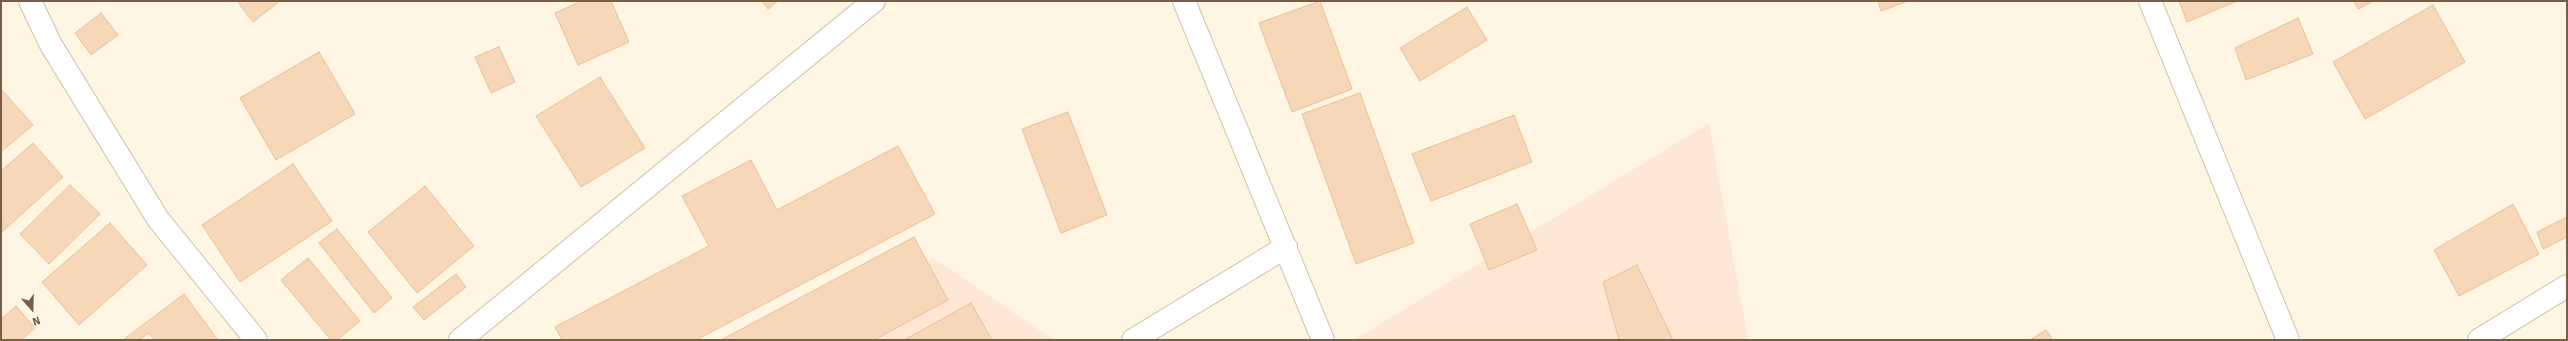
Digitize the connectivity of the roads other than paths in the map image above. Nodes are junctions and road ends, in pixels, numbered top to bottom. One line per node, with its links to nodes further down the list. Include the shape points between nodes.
1 (30, 1): 7 (street, via 51,45 158,219)
2 (874, 1): 8 (street)
3 (1184, 1): 5 (street)
4 (2150, 1): 11 (street)
5 (1286, 247): 9 (street); 10 (street)
6 (2567, 286): 12 (street)
7 (256, 340)
8 (460, 340)
9 (1133, 340)
10 (1323, 340)
11 (2288, 340)
12 (2479, 340)

